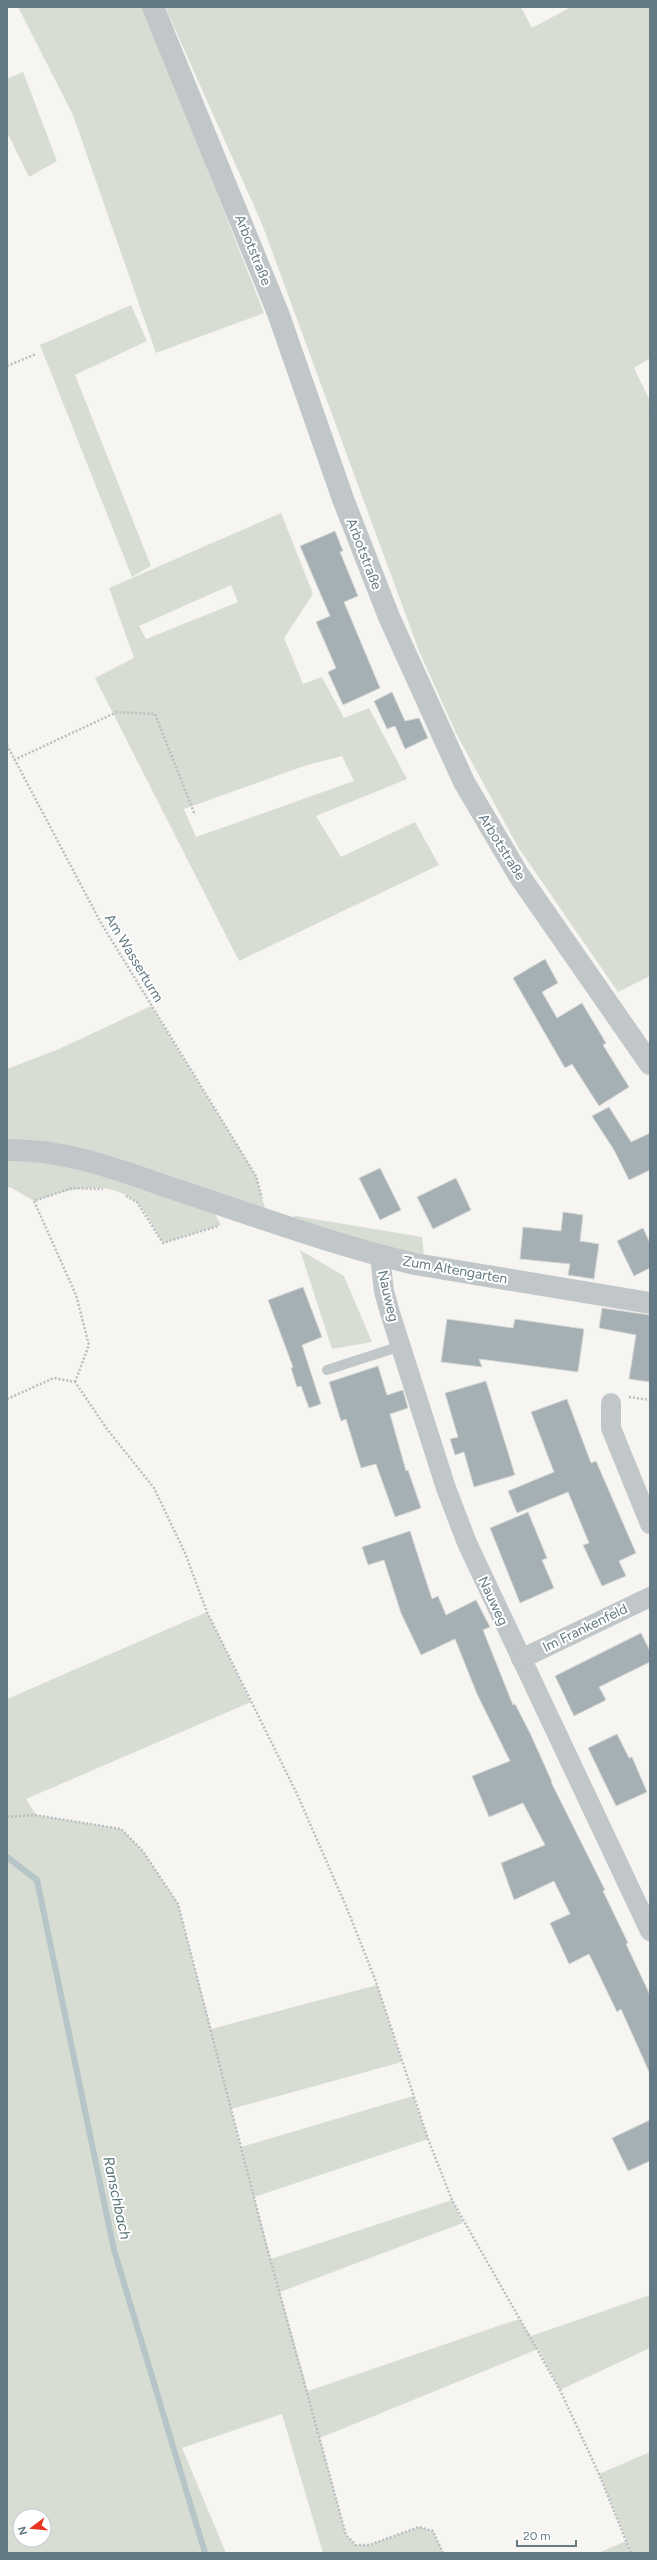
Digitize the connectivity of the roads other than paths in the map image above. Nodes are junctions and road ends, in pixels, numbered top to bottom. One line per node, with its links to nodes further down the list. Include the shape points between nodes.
1 (153, 7): 2 (street, Arbotstraße, via 278,313 340,493 383,603 454,761 489,828 518,874)
2 (650, 1064)
3 (7, 1150): 4 (street, Zum Altengarten, via 48,1151 82,1157)
4 (380, 1256): 5 (street, Zum Altengarten); 6 (street, Nauweg, via 384,1291)
5 (650, 1303)
6 (401, 1346): 7 (lane); 11 (street, Nauweg, via 464,1536)
7 (327, 1370)
8 (611, 1403): 9 (street, via 612,1428)
9 (650, 1524)
10 (650, 1597): 11 (street, Im Frankenfeld)
11 (520, 1659): 12 (street, Nauweg)
12 (650, 1930)

